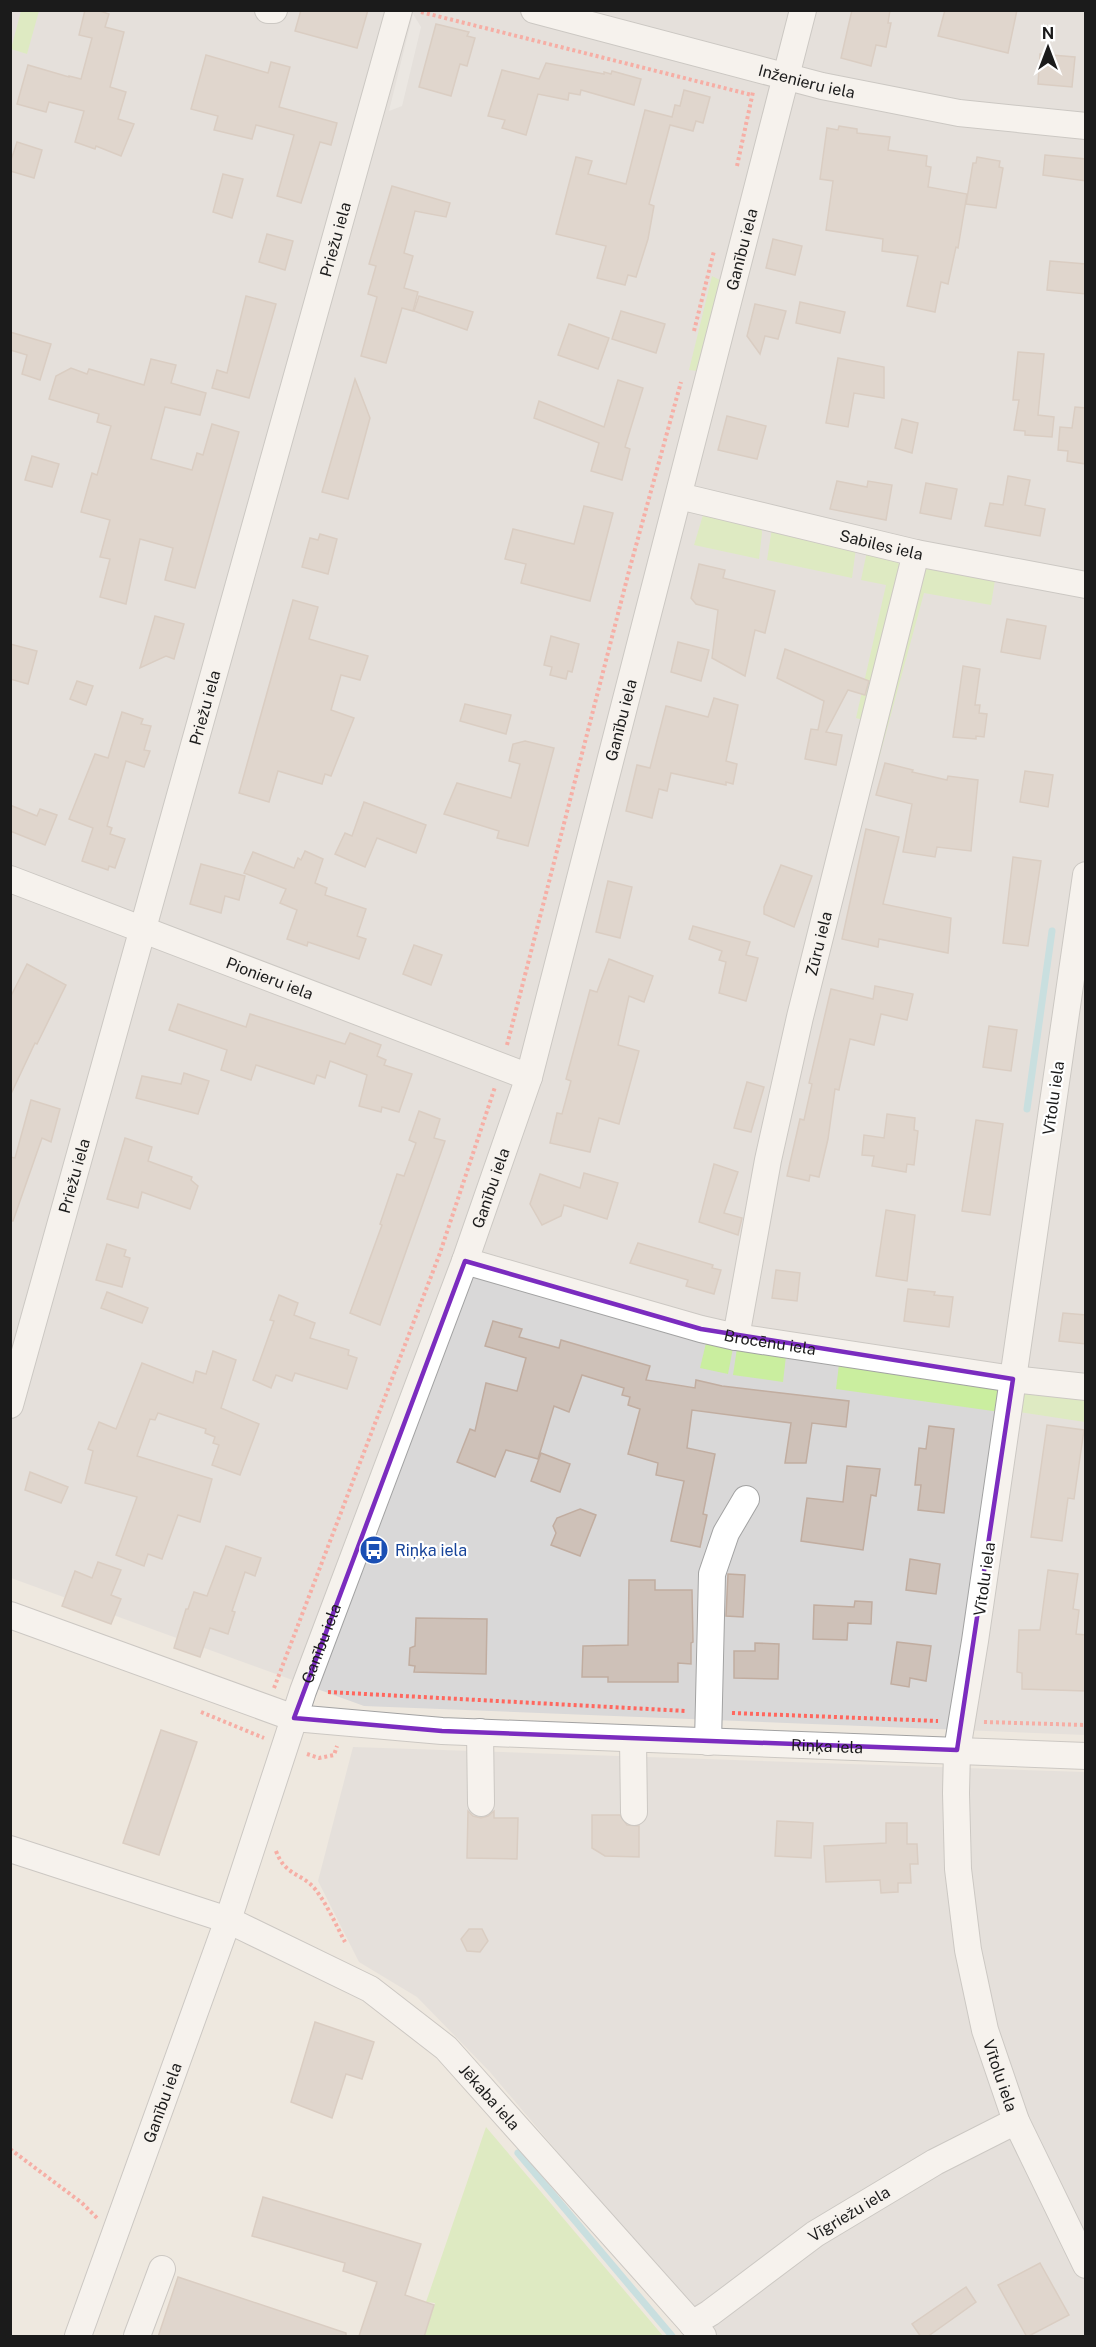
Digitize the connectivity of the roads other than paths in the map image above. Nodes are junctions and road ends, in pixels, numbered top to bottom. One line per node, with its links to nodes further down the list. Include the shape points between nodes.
1 (268, 10): 2 (street)
2 (274, 10)
3 (399, 10): 13 (street, Priežu iela)
4 (534, 10): 6 (street, Inženieru iela)
5 (803, 10): 6 (street, Ganību iela)
6 (786, 76): 7 (street, Inženieru iela, via 958,113); 8 (street, Ganību iela)
7 (1086, 126)
8 (679, 496): 9 (street, Sabiles iela); 14 (street, Ganību iela)
9 (916, 553): 10 (street, Sabiles iela); 16 (street, Zūru iela, via 800,1017 768,1160)
10 (1086, 585)
11 (1086, 875): 17 (street, Vītolu iela)
12 (10, 879): 13 (street, Pionieru iela)
13 (143, 930): 14 (street, Pionieru iela); 19 (street, Priežu iela)
14 (529, 1077): 15 (street, Ganību iela)
15 (465, 1261): 16 (street, Brocēnu iela); 22 (street, Ganību iela)
16 (736, 1337): 17 (street, Brocēnu iela)
17 (1013, 1379): 18 (street, Brocēnu iela); 26 (street, Vītolu iela)
18 (1086, 1387)
19 (10, 1405)
20 (746, 1499): 25 (street, via 726,1533 712,1574)
21 (10, 1615): 22 (street, Riņķa iela)
22 (294, 1718): 23 (street, Riņķa iela); 31 (street, Ganību iela)
23 (480, 1732): 24 (street, Riņķa iela); 28 (street)
24 (633, 1738): 25 (street, Riņķa iela); 29 (street)
25 (708, 1742): 26 (street, Riņķa iela)
26 (957, 1750): 27 (street, Riņķa iela); 32 (street, Vītolu iela, via 958,1869 968,1950 985,2030)
27 (1086, 1756)
28 (481, 1803)
29 (634, 1812)
30 (10, 1849): 31 (street, Jēkaba iela)
31 (228, 1920): 35 (street, Jēkaba iela, via 370,1989 446,2048); 36 (street, Ganību iela)
32 (1016, 2121): 33 (street, Vītolu iela); 35 (street, Vīgriežu iela, via 935,2162 814,2234 710,2313)
33 (1086, 2265)
34 (162, 2269): 37 (street)
35 (698, 2330)
36 (78, 2337)
37 (137, 2337)

